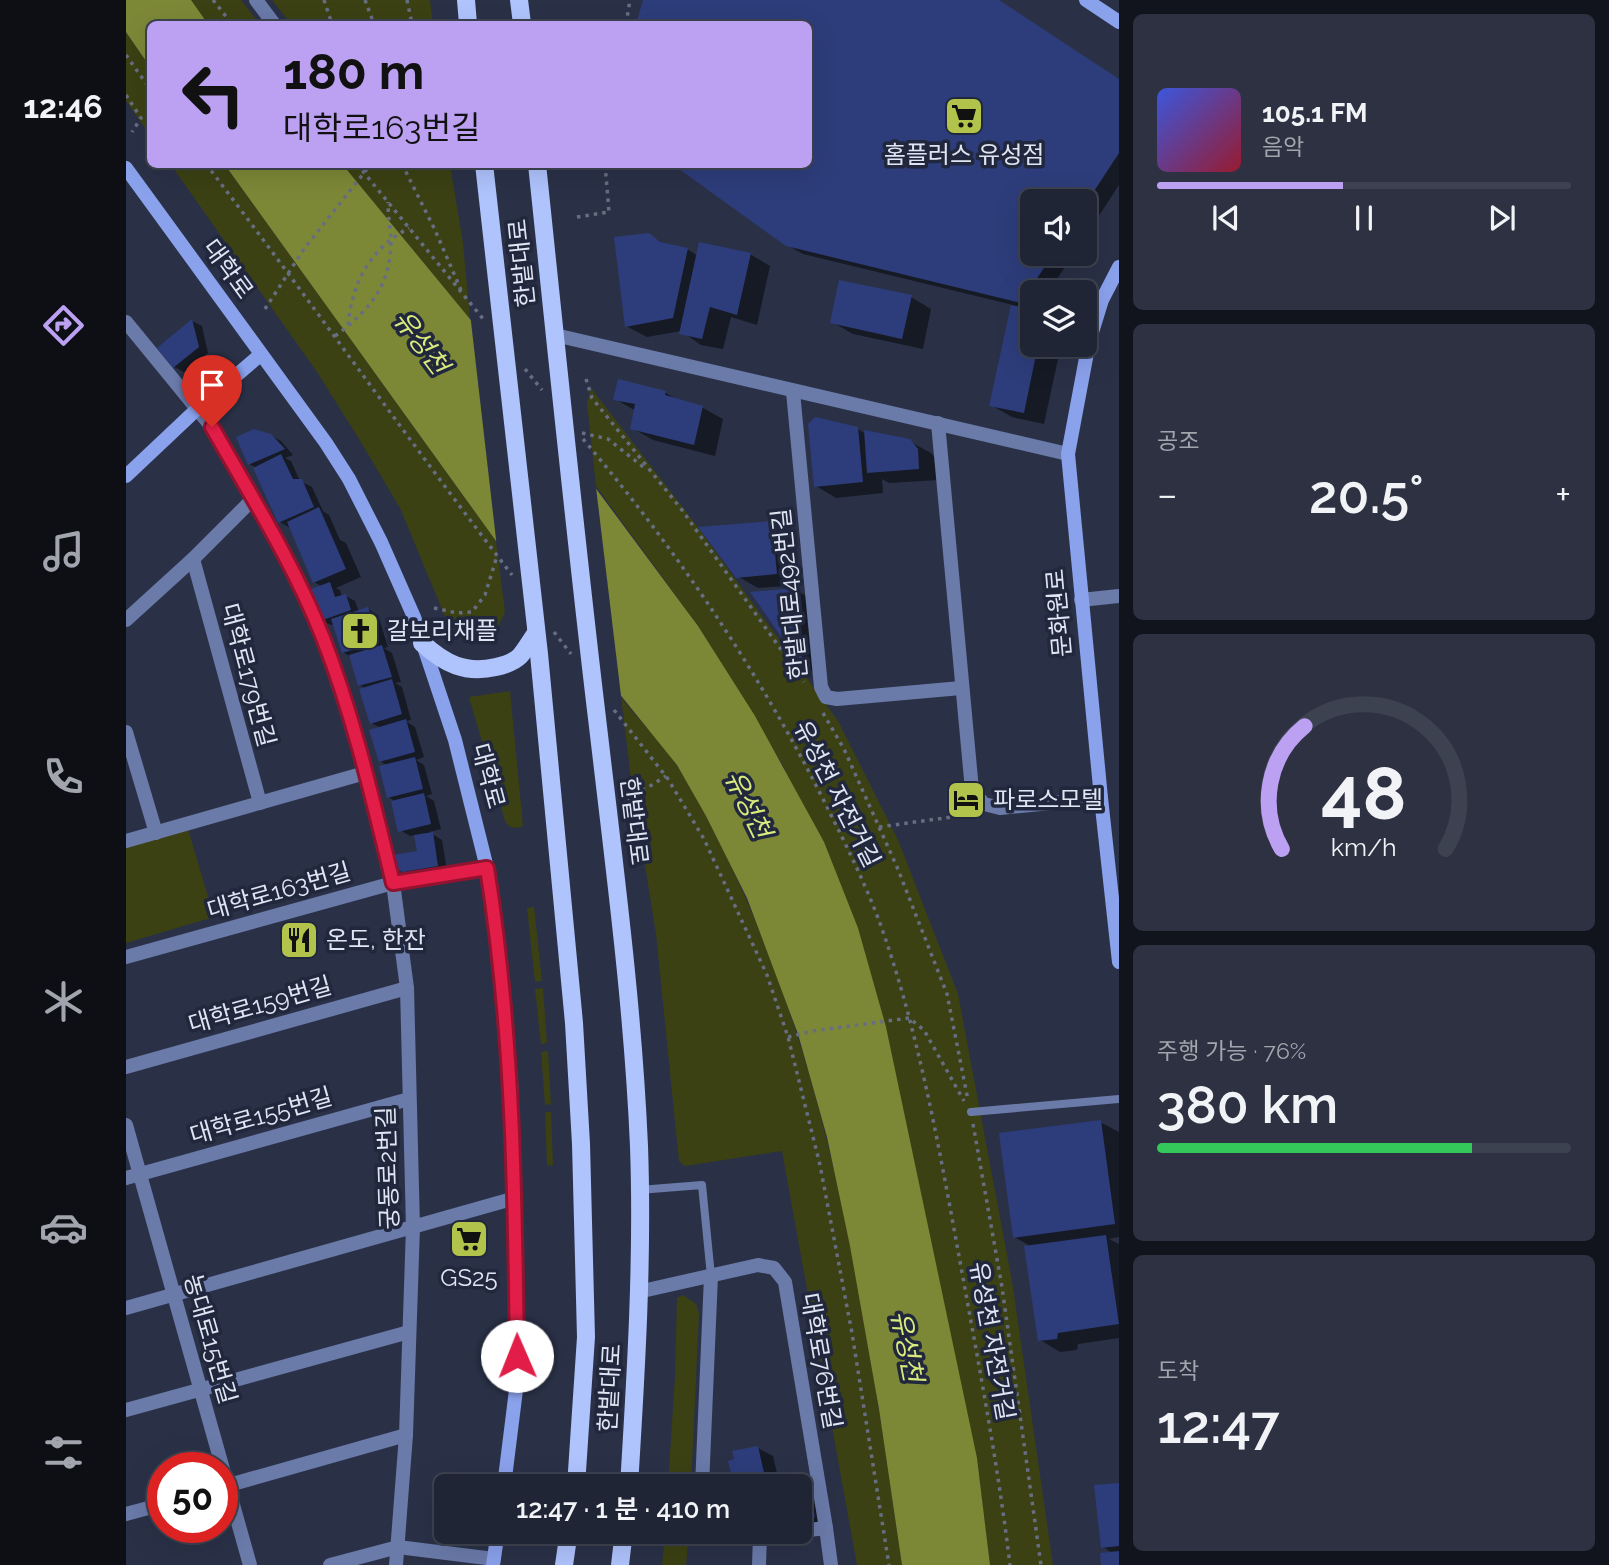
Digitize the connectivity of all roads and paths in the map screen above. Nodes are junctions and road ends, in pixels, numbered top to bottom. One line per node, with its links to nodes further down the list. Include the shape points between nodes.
1 (213, 0): 10 (path)
2 (256, 0): 11 (street)
3 (324, 0): 12 (path)
4 (365, 0): 13 (path)
5 (407, 0): 14 (path)
6 (466, 0): 15 (main road)
7 (519, 0): 16 (main road)
8 (630, 0): 17 (path)
9 (1086, 0): 18 (main road)
10 (230, 21)
11 (272, 21)
12 (331, 21)
13 (373, 21)
14 (411, 21)
15 (468, 21)
16 (522, 21)
17 (626, 21)
18 (1119, 22)
19 (126, 55): 20 (path)
20 (147, 85)
21 (126, 95): 22 (path, via 141,118)
22 (132, 132)
23 (126, 168): 44 (main road, 대학로)
24 (361, 168): 30 (path)
25 (368, 168): 38 (path, via 304,249)
26 (404, 168): 35 (path)
27 (485, 168): 62 (main road, 한밭대로)
28 (537, 168): 42 (main road, 한밭대로)
29 (604, 168): 31 (path, via 609,212)
30 (388, 202): 32 (path); 33 (path)
31 (577, 217)
32 (409, 228): 33 (path); 35 (path)
33 (391, 239): 40 (path, via 364,269); 40 (path, via 389,267 381,289)
34 (1119, 267): 37 (main road, 문화원로)
35 (464, 295): 41 (path)
36 (1097, 299): 37 (lane)
37 (1102, 300): 51 (main road, 문화원로, via 1089,342)
38 (265, 309)
39 (126, 322): 49 (street, 궁동로2번길)
40 (348, 326): 43 (path)
41 (490, 327)
42 (555, 335): 48 (street); 90 (main road, 한밭대로, via 623,928)
43 (335, 336)
44 (260, 355): 49 (main road); 61 (main road, 대학로, via 349,479 381,542)
45 (525, 369): 47 (path)
46 (586, 379): 52 (path, via 592,398)
47 (542, 390)
48 (793, 392): 50 (street); 64 (street, 한밭대로492번길, via 821,687 826,697)
49 (197, 410): 53 (main road); 54 (street, 궁동로2번길, via 212,427)
50 (938, 424): 51 (street); 64 (street)
51 (1068, 454): 58 (main road, 문화원로)
52 (653, 475): 63 (path); 82 (path, 유성천 자전거길, via 608,439 577,432 689,577 791,738 876,914)
53 (126, 476)
54 (253, 499): 56 (street); 67 (street, 궁동로2번길, via 323,639)
55 (497, 556): 59 (path, via 485,596 472,612)
56 (193, 559): 60 (street); 71 (street, 대학로179번길)
57 (1119, 596): 58 (street)
58 (1081, 600): 69 (main road, 문화원로)
59 (434, 608)
60 (126, 621)
61 (422, 643): 62 (main road, via 456,666 478,671 506,665); 76 (main road, 대학로, via 455,740)
62 (535, 643): 103 (main road, 한밭대로, via 574,1023 581,1144 586,1337)
63 (806, 684)
64 (961, 688): 72 (street, via 972,790)
65 (817, 704): 73 (path, via 844,748)
66 (126, 732): 74 (street)
67 (365, 773): 71 (street); 77 (street, 궁동로2번길)
68 (666, 776): 70 (path)
69 (1101, 798): 72 (street, via 1000,808); 78 (main road, 문화원로)
70 (628, 800)
71 (260, 803): 74 (street)
72 (985, 804): 73 (path, via 966,815)
73 (879, 827): 87 (path, via 947,994)
74 (156, 833): 75 (street)
75 (126, 842)
76 (487, 868): 77 (street, 대학로163번길); 91 (main road, 대학로, via 511,1081)
77 (393, 883): 79 (street, 대학로163번길); 81 (street, 궁동로2번길)
78 (1116, 913): 80 (main road, 문화원로)
79 (126, 957)
80 (1119, 961)
81 (407, 988): 84 (street, 대학로159번길); 85 (street, 궁동로2번길)
82 (909, 1018): 83 (path); 87 (path, via 924,1030); 125 (path, 유성천 자전거길, via 943,1167 1001,1490)
83 (788, 1037)
84 (126, 1067)
85 (409, 1099): 89 (street, 대학로155번길); 92 (street, 궁동로2번길)
86 (1119, 1099): 87 (lane)
87 (971, 1112): 126 (path, via 1002,1287)
88 (126, 1125): 89 (street, 농대로15번길)
89 (133, 1176): 95 (street, 농대로15번길)
90 (639, 1189): 93 (lane, via 702,1185); 94 (main road, 한밭대로)
91 (515, 1198): 92 (street); 102 (main road, 대학로, via 517,1382)
92 (413, 1227): 95 (street); 97 (street, 궁동로2번길)
93 (711, 1276): 94 (street, 대학로76번길); 105 (street); 110 (street, 대학로76번길, via 758,1265 774,1268 785,1282)
94 (638, 1292): 104 (main road, 한밭대로)
95 (174, 1294): 96 (street); 98 (street, 농대로15번길)
96 (126, 1308)
97 (409, 1332): 98 (street); 100 (street, 궁동로2번길)
98 (201, 1390): 99 (street); 101 (street, 농대로15번길)
99 (126, 1410)
100 (406, 1435): 106 (street); 116 (street, 궁동로2번길)
101 (216, 1452)
102 (506, 1474)
103 (577, 1474)
104 (630, 1474)
105 (703, 1474)
106 (238, 1482)
107 (147, 1508): 108 (street)
108 (126, 1514)
109 (238, 1527): 118 (street, 농대로15번길)
110 (826, 1528): 111 (street); 124 (street, 대학로76번길)
111 (812, 1530)
112 (496, 1544): 117 (main road)
113 (567, 1544): 121 (main road)
114 (622, 1544): 122 (main road)
115 (760, 1544): 123 (street)
116 (398, 1546): 117 (street); 119 (street); 120 (street, 궁동로2번길)
117 (494, 1562)
118 (250, 1565)
119 (330, 1565)
120 (396, 1565)
121 (564, 1565)
122 (620, 1565)
123 (759, 1565)
124 (831, 1565)
125 (1010, 1565)
126 (1041, 1565)

